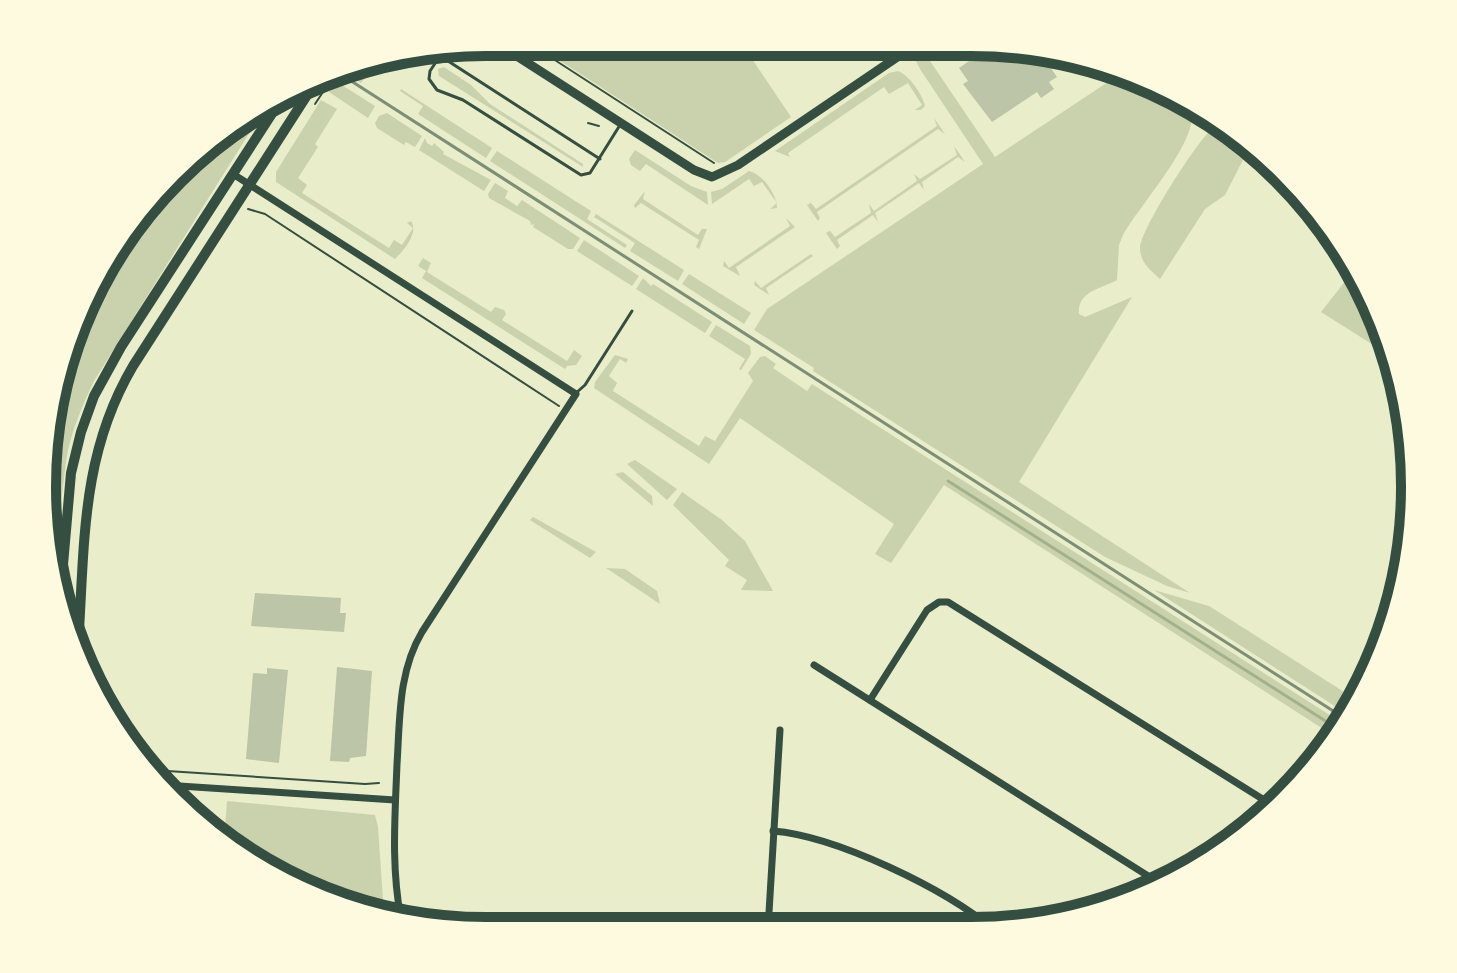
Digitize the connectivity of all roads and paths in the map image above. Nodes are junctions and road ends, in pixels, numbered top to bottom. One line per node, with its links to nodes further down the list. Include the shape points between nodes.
1 (517, 56): 7 (street)
2 (549, 56): 10 (path)
3 (899, 56): 7 (street, via 718,176 700,173)
4 (307, 95): 12 (main road)
5 (272, 113): 11 (main road)
6 (588, 123): 8 (path)
7 (621, 124): 9 (lane)
8 (599, 126)
9 (600, 159): 9 (lane, via 448,61 431,67 429,79 437,90 463,100 581,175 588,175)
10 (718, 165)
11 (233, 174): 12 (street); 17 (main road, via 115,358 89,409 71,473)
12 (250, 185): 15 (street); 18 (main road, via 133,366 108,414 89,484)
13 (246, 209): 16 (path, via 265,214)
14 (632, 311): 15 (lane)
15 (576, 394): 25 (street, via 411,652 402,690)
16 (552, 401)
17 (63, 564)
18 (79, 626)
19 (814, 665): 20 (street)
20 (870, 700): 26 (street, via 927,610 948,602); 28 (street)
21 (780, 730): 27 (street)
22 (164, 771): 23 (path)
23 (379, 783)
24 (177, 786): 25 (street)
25 (395, 800): 29 (street)
26 (1265, 800)
27 (773, 831): 30 (street); 31 (street, via 860,854)
28 (1150, 877)
29 (400, 908)
30 (769, 917)
31 (973, 917)

